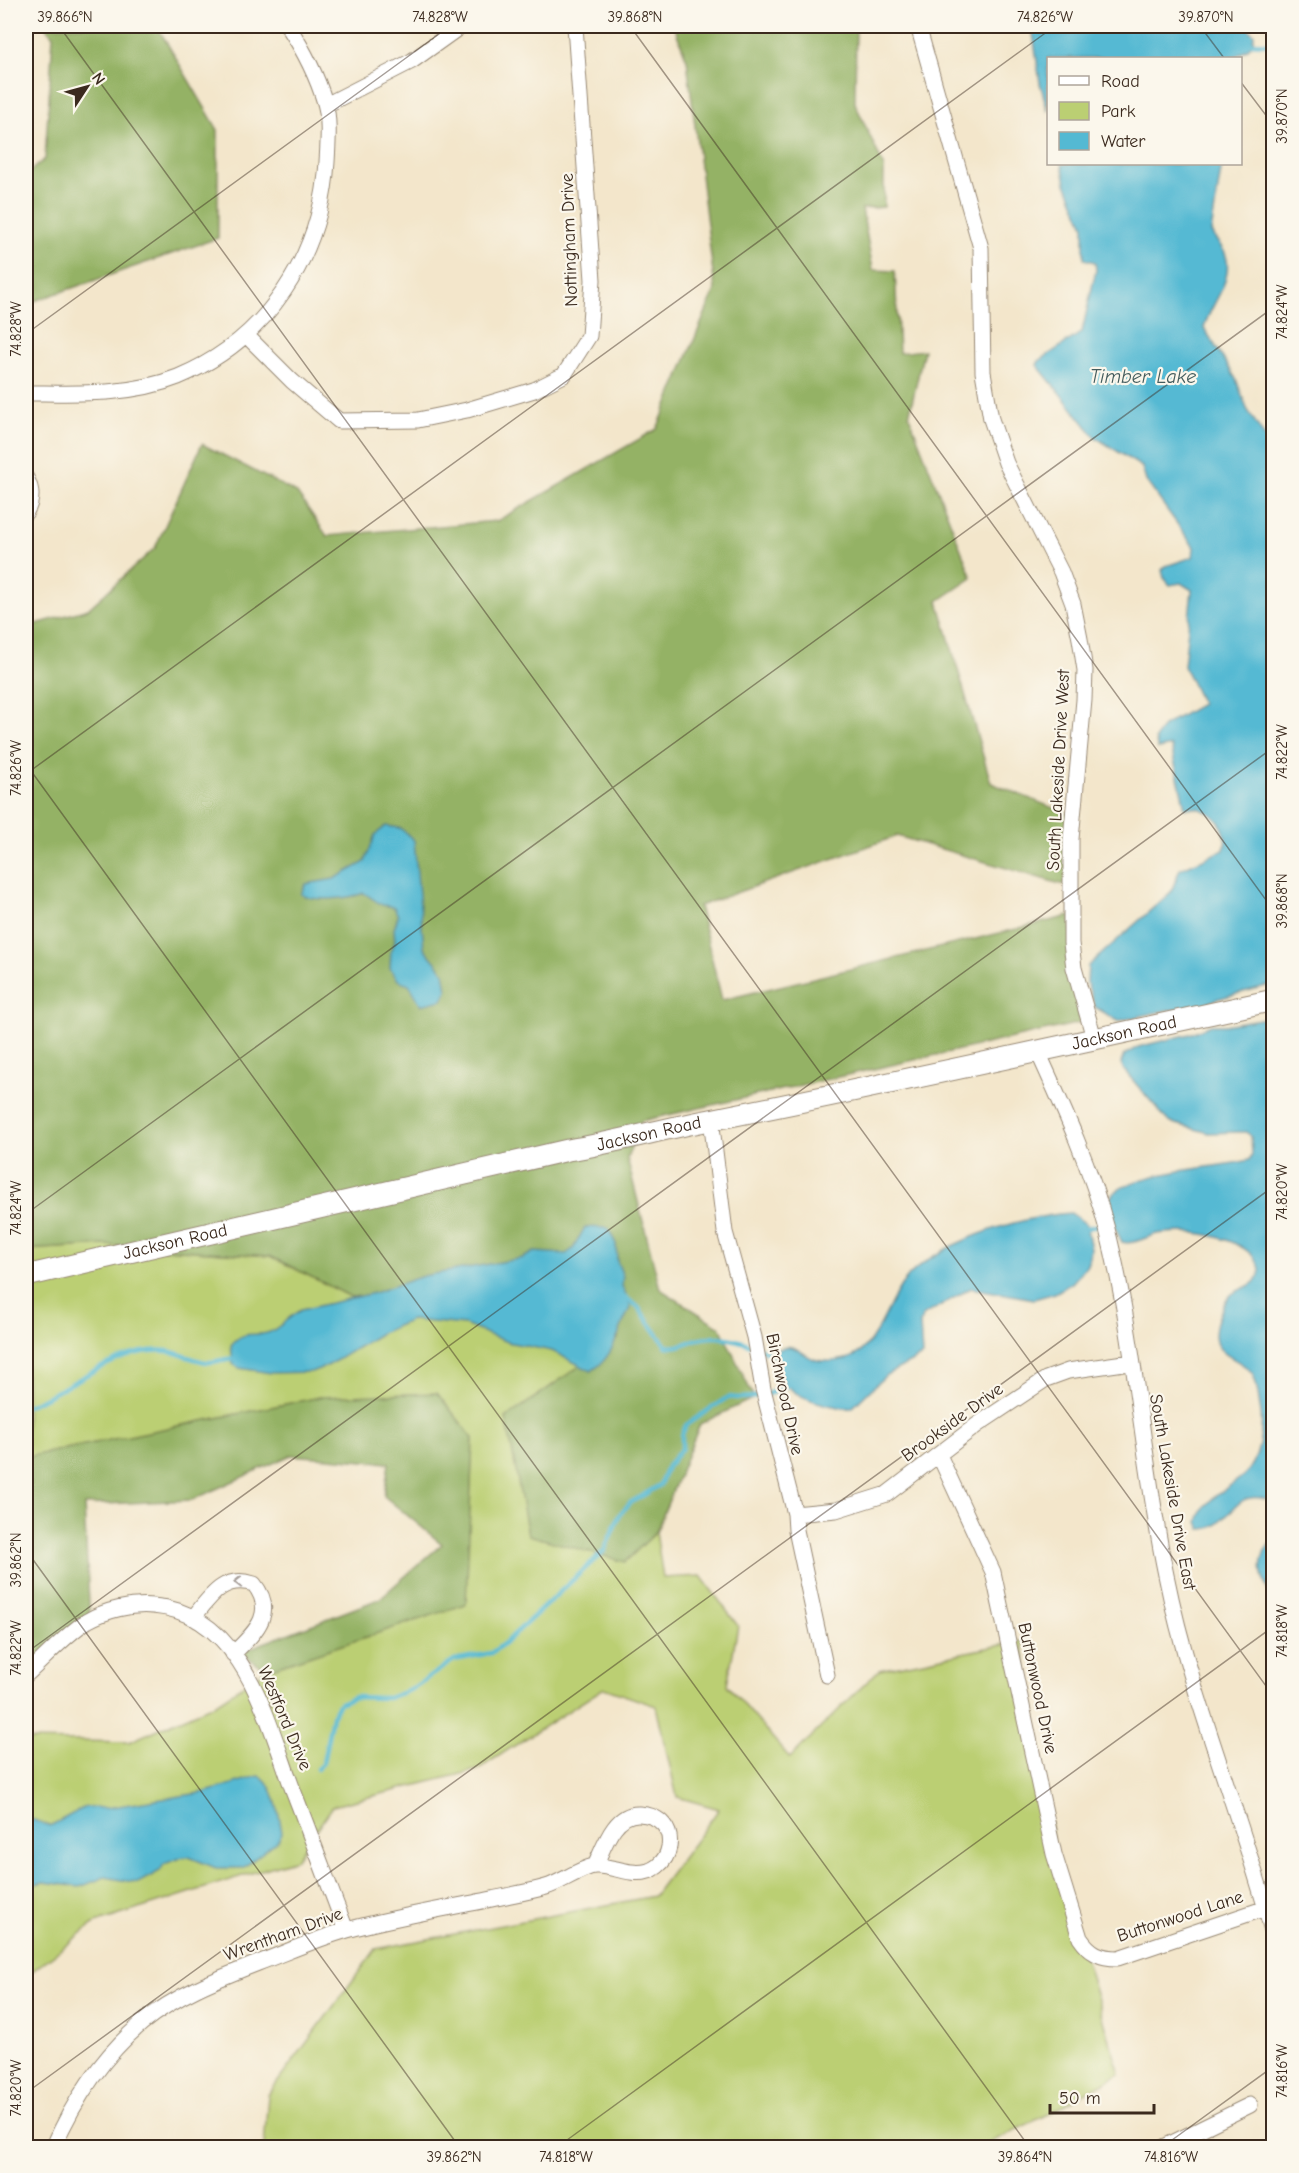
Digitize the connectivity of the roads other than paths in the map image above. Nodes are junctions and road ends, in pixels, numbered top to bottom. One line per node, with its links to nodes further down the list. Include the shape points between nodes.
1 (288, 26): 5 (street)
2 (460, 26): 5 (street, via 412,61)
3 (575, 26): 6 (street, Nottingham Drive, via 593,280 589,336 564,375 534,390 428,418 339,421 306,395)
4 (918, 26): 11 (street, South Lakeside Drive West, via 981,248 983,372 992,419 1006,463 1061,572 1080,639 1085,670 1071,839 1071,943)
5 (326, 105): 6 (street, via 326,176 312,239 288,287)
6 (246, 335): 7 (street, via 202,365 152,385 89,393)
7 (26, 393)
8 (26, 478): 9 (street, via 32,489)
9 (26, 512)
10 (1274, 1000): 11 (street, Jackson Road)
11 (1094, 1038): 12 (street, Jackson Road)
12 (1038, 1052): 13 (street, Jackson Road); 15 (street, South Lakeside Drive East, via 1103,1215)
13 (711, 1119): 14 (street, Jackson Road); 17 (street, Birchwood Drive, via 725,1232)
14 (26, 1276)
15 (1131, 1362): 16 (street, Brookside Drive, via 1068,1371 1046,1379); 23 (street, South Lakeside Drive East, via 1166,1575 1180,1634)
16 (939, 1455): 17 (street, Brookside Drive, via 887,1494 836,1510); 25 (street, Buttonwood Drive, via 993,1572 1054,1854)
17 (795, 1514): 21 (street, Birchwood Drive)
18 (194, 1618): 19 (street, Westford Drive, via 212,1630); 19 (street, one-way to 18, via 254,1633 265,1609 254,1584 231,1581 218,1586); 20 (street, Westford Drive, via 161,1606 123,1607 87,1622)
19 (233, 1654): 24 (street, Westford Drive, via 254,1686)
20 (26, 1675)
21 (827, 1675)
22 (595, 1866): 22 (street, via 613,1830 630,1814 658,1818 668,1830 665,1860 652,1870 635,1873); 24 (street, Wrentham Drive, via 546,1887)
23 (1266, 1908): 25 (street, Buttonwood Lane, via 1118,1958 1097,1955); 26 (street, South Lakeside Drive East)
24 (346, 1930): 29 (street, Wrentham Drive, via 220,1978 180,1997 141,2024 106,2060 66,2119)
25 (1079, 1937)
26 (1274, 1938)
27 (1250, 2105): 28 (street)
28 (1190, 2141): 30 (street)
29 (53, 2148)
30 (1162, 2148)

